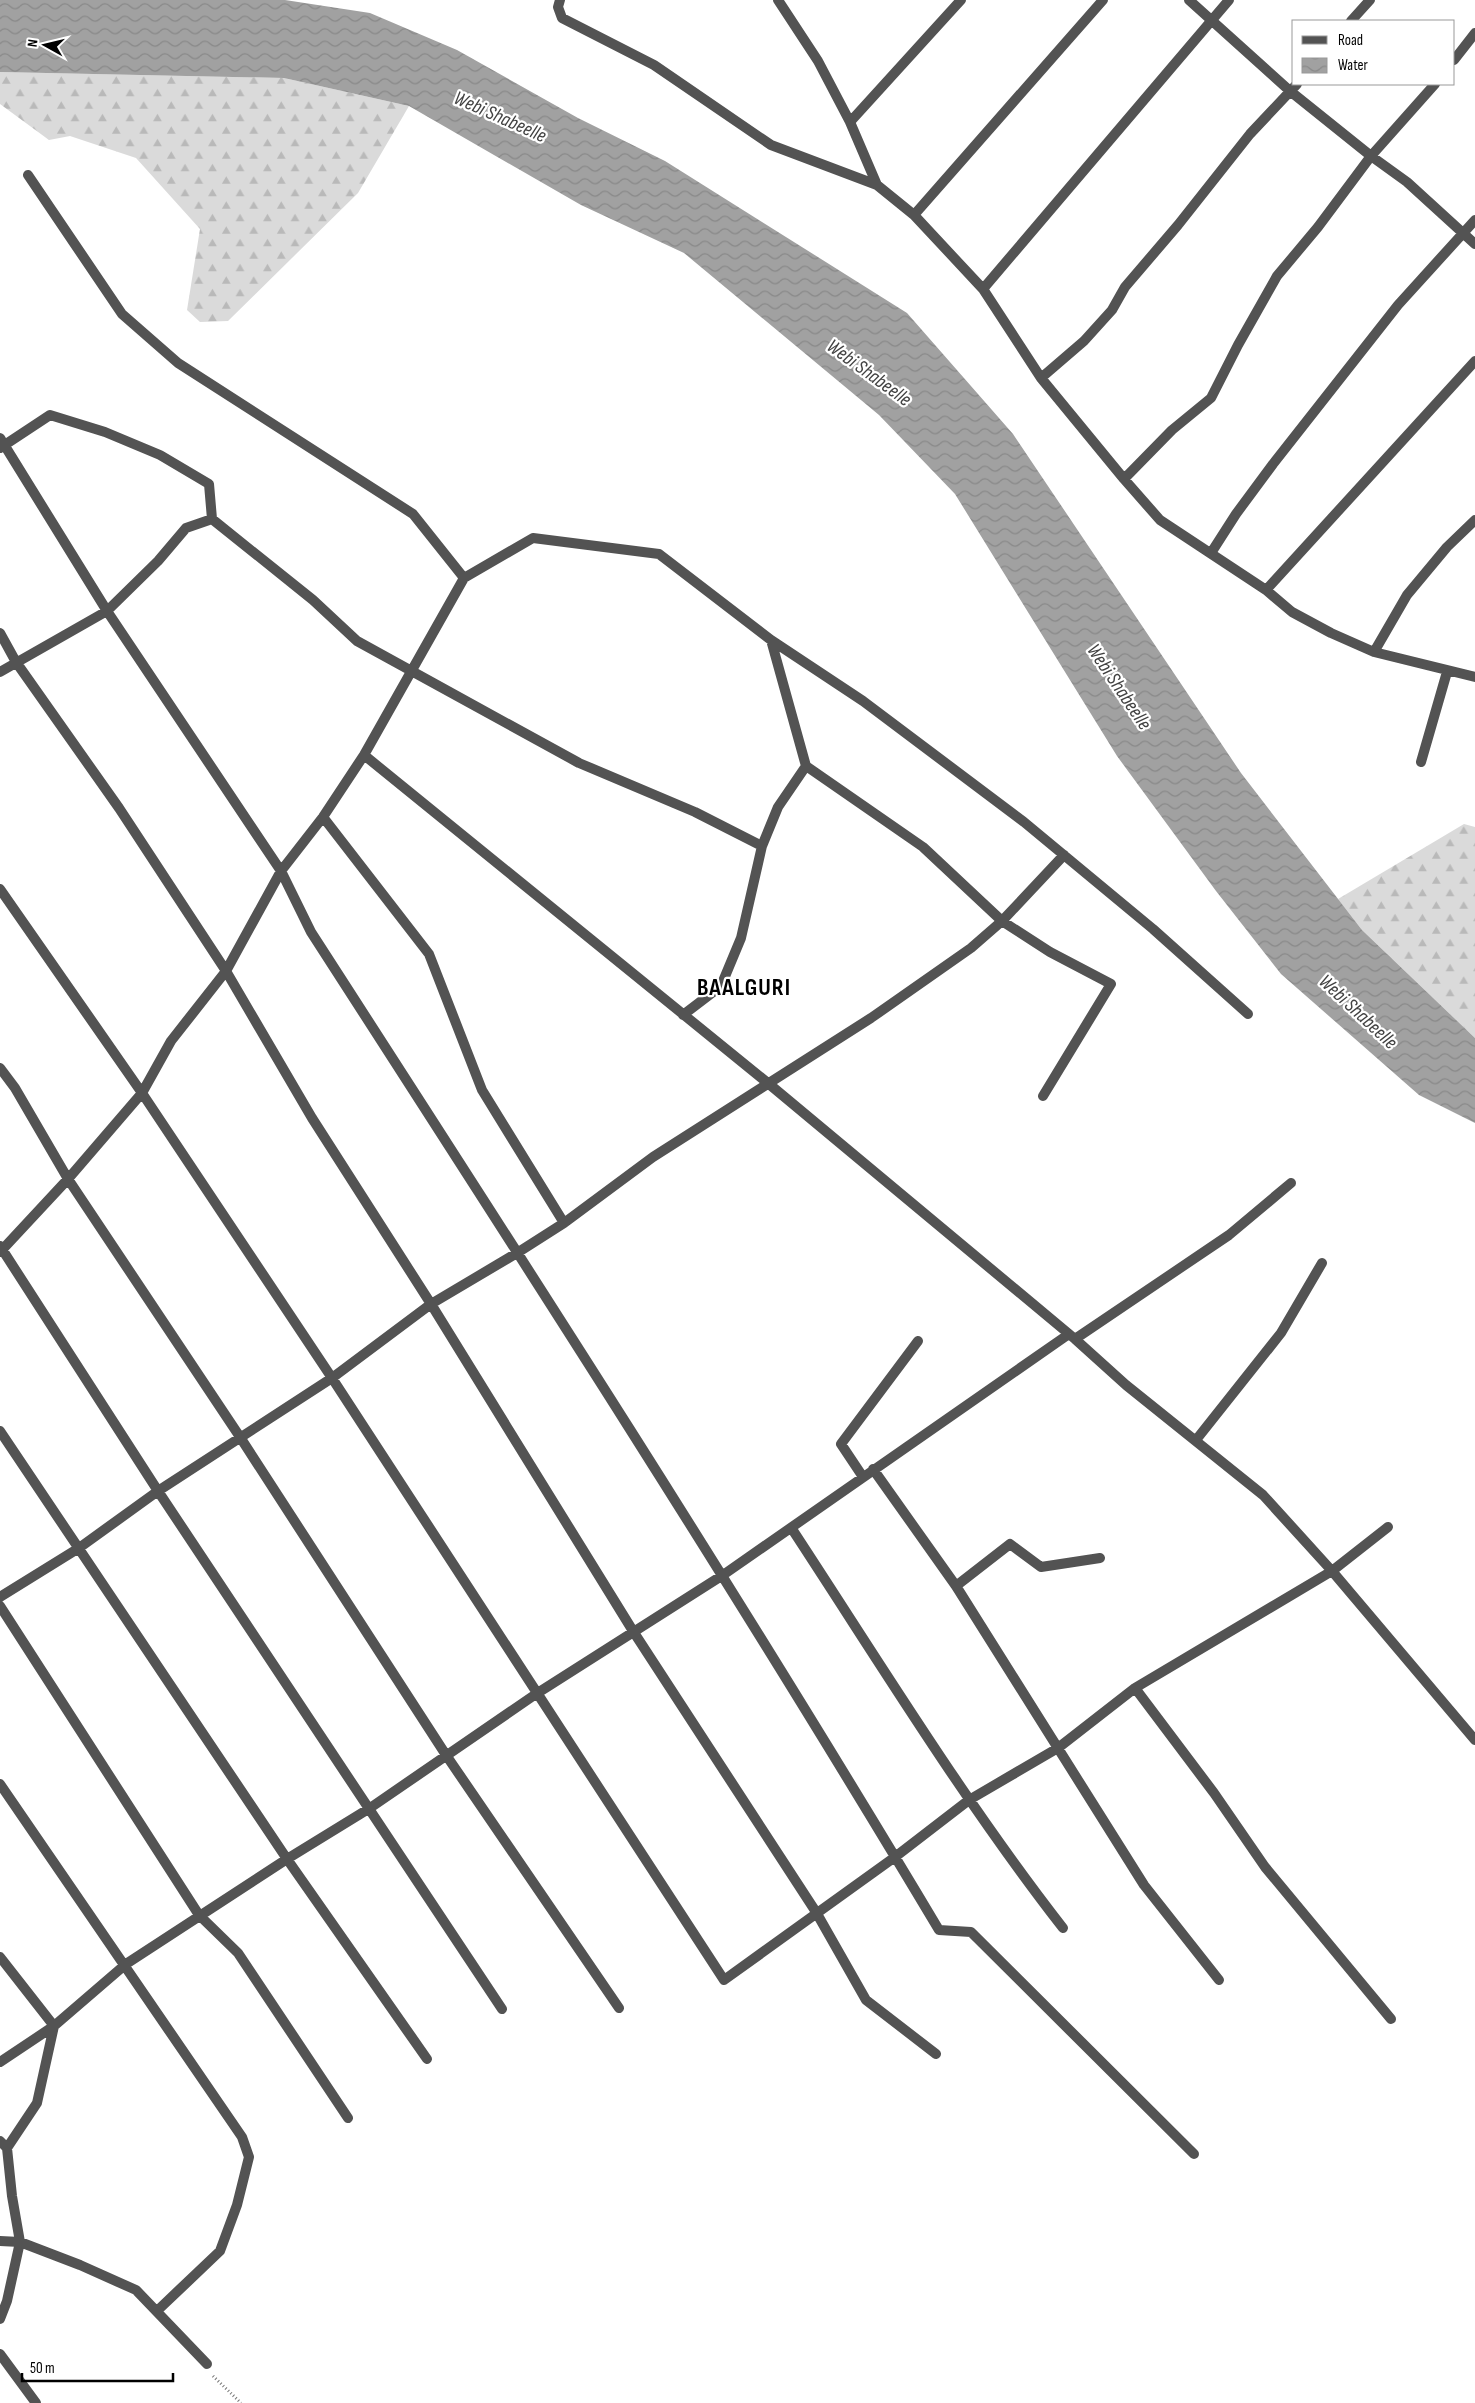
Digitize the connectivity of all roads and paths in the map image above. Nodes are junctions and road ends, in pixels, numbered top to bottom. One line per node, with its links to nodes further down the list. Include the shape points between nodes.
1 (560, 0): 17 (street, via 558,7 562,18 654,66 771,145)
2 (778, 0): 14 (street, via 818,61)
3 (960, 0): 14 (street)
4 (1103, 0): 18 (street)
5 (1189, 0): 8 (street)
6 (1229, 0): 8 (street)
7 (1370, 0): 9 (street)
8 (1212, 20): 13 (street); 22 (street)
9 (1352, 20)
10 (1475, 33): 11 (street)
11 (1455, 59)
12 (1434, 85): 15 (street)
13 (1293, 88): 15 (street); 24 (street, via 1250,134 1125,287 1112,310 1084,341)
14 (850, 122): 17 (street)
15 (1371, 156): 20 (street, via 1407,182); 26 (street, via 1277,276 1211,398 1172,430)
16 (28, 175): 30 (street, via 122,314 178,363 414,514)
17 (877, 185): 18 (street)
18 (914, 214): 22 (street)
19 (1475, 220): 20 (street)
20 (1463, 234): 21 (street); 29 (street, via 1392,313 1273,464)
21 (1475, 244)
22 (983, 289): 24 (street)
23 (1475, 362): 31 (street)
24 (1041, 378): 26 (street)
25 (2, 444): 27 (street, via 50,415 105,432 160,455 209,484); 32 (street)
26 (1124, 479): 29 (street, via 1160,520)
27 (212, 519): 32 (street, via 186,528); 37 (street, via 313,600 357,641)
28 (1475, 520): 35 (street, via 1447,547 1407,595)
29 (1211, 553): 31 (street)
30 (464, 578): 34 (street, via 533,538 659,554); 37 (street)
31 (1266, 590): 35 (street, via 1292,612)
32 (107, 611): 36 (street); 47 (street)
33 (0, 633): 36 (street)
34 (771, 640): 43 (street); 46 (street, via 864,701)
35 (1374, 652): 39 (street)
36 (16, 662): 38 (street); 50 (street, via 119,808)
37 (410, 670): 41 (street); 45 (street, via 579,763 695,812)
38 (0, 672)
39 (1447, 672): 40 (street); 42 (street)
40 (1475, 677)
41 (364, 755): 44 (street); 52 (street)
42 (1420, 762)
43 (806, 766): 45 (street, via 778,807); 49 (street, via 923,847)
44 (323, 817): 47 (street); 59 (street, via 429,954 482,1090)
45 (762, 846): 52 (street, via 741,938 721,986)
46 (1064, 855): 49 (street); 51 (street, via 1154,929)
47 (281, 871): 50 (street); 61 (street, via 311,932)
48 (0, 888): 55 (street)
49 (1002, 921): 54 (street, via 971,948 886,1008); 56 (street, via 1050,952 1111,984)
50 (226, 971): 55 (street, via 171,1041); 63 (street, via 312,1118)
51 (1248, 1014)
52 (683, 1015): 54 (street)
53 (0, 1068): 57 (street)
54 (769, 1084): 59 (street, via 653,1158); 64 (street)
55 (142, 1093): 57 (street); 66 (street)
56 (1044, 1096)
57 (68, 1179): 60 (street); 68 (street)
58 (1291, 1183): 64 (street, via 1229,1235)
59 (564, 1223): 61 (street)
60 (1, 1249): 72 (street)
61 (517, 1253): 63 (street); 78 (street)
62 (1322, 1263): 69 (street, via 1281,1333)
63 (431, 1304): 66 (street); 82 (street)
64 (1072, 1336): 69 (street, via 1126,1385); 70 (street)
65 (918, 1341): 71 (street, via 841,1444)
66 (332, 1378): 68 (street); 84 (street)
67 (0, 1431): 75 (street)
68 (240, 1437): 72 (street); 87 (street)
69 (1196, 1440): 77 (street, via 1263,1495)
70 (874, 1469): 71 (street); 79 (street)
71 (863, 1477): 74 (street)
72 (158, 1491): 75 (street); 90 (street)
73 (1388, 1527): 77 (street)
74 (792, 1529): 78 (street); 89 (street)
75 (79, 1548): 80 (street); 92 (street)
76 (1100, 1558): 79 (street, via 1041,1567 1010,1544)
77 (1332, 1571): 83 (street); 85 (street)
78 (723, 1576): 82 (street); 91 (street)
79 (956, 1586): 86 (street)
80 (0, 1598)
81 (0, 1606): 94 (street)
82 (633, 1631): 84 (street); 93 (street)
83 (1136, 1688): 86 (street); 101 (street, via 1265,1867)
84 (536, 1694): 87 (street); 93 (street, via 724,1980)
85 (1475, 1740)
86 (1058, 1748): 89 (street); 98 (street, via 1144,1884)
87 (446, 1755): 90 (street); 99 (street)
88 (0, 1784): 97 (street)
89 (969, 1800): 91 (street); 95 (street)
90 (370, 1808): 92 (street); 100 (street)
91 (895, 1857): 93 (street); 108 (street, via 938,1930 971,1932)
92 (287, 1859): 94 (street); 104 (street)
93 (816, 1912): 103 (street, via 866,2000)
94 (199, 1915): 97 (street); 106 (street, via 238,1953)
95 (1063, 1928)
96 (0, 1958): 102 (street)
97 (126, 1964): 102 (street); 113 (street, via 242,2137 249,2157 237,2206 220,2250)
98 (1219, 1980)
99 (619, 2008)
100 (502, 2009)
101 (1391, 2019)
102 (54, 2026): 105 (street); 107 (street, via 37,2103)
103 (936, 2054)
104 (426, 2059)
105 (0, 2062)
106 (348, 2118)
107 (4, 2145): 109 (street)
108 (1194, 2154)
109 (10, 2170): 110 (street); 112 (street)
110 (0, 2178)
111 (0, 2241): 112 (street)
112 (20, 2242): 113 (street, via 136,2290); 114 (street, via 8,2301)
113 (158, 2310): 116 (street)
114 (0, 2319)
115 (0, 2354): 117 (street)
116 (207, 2364): 118 (path, via 214,2378)
117 (36, 2403)
118 (241, 2403)

